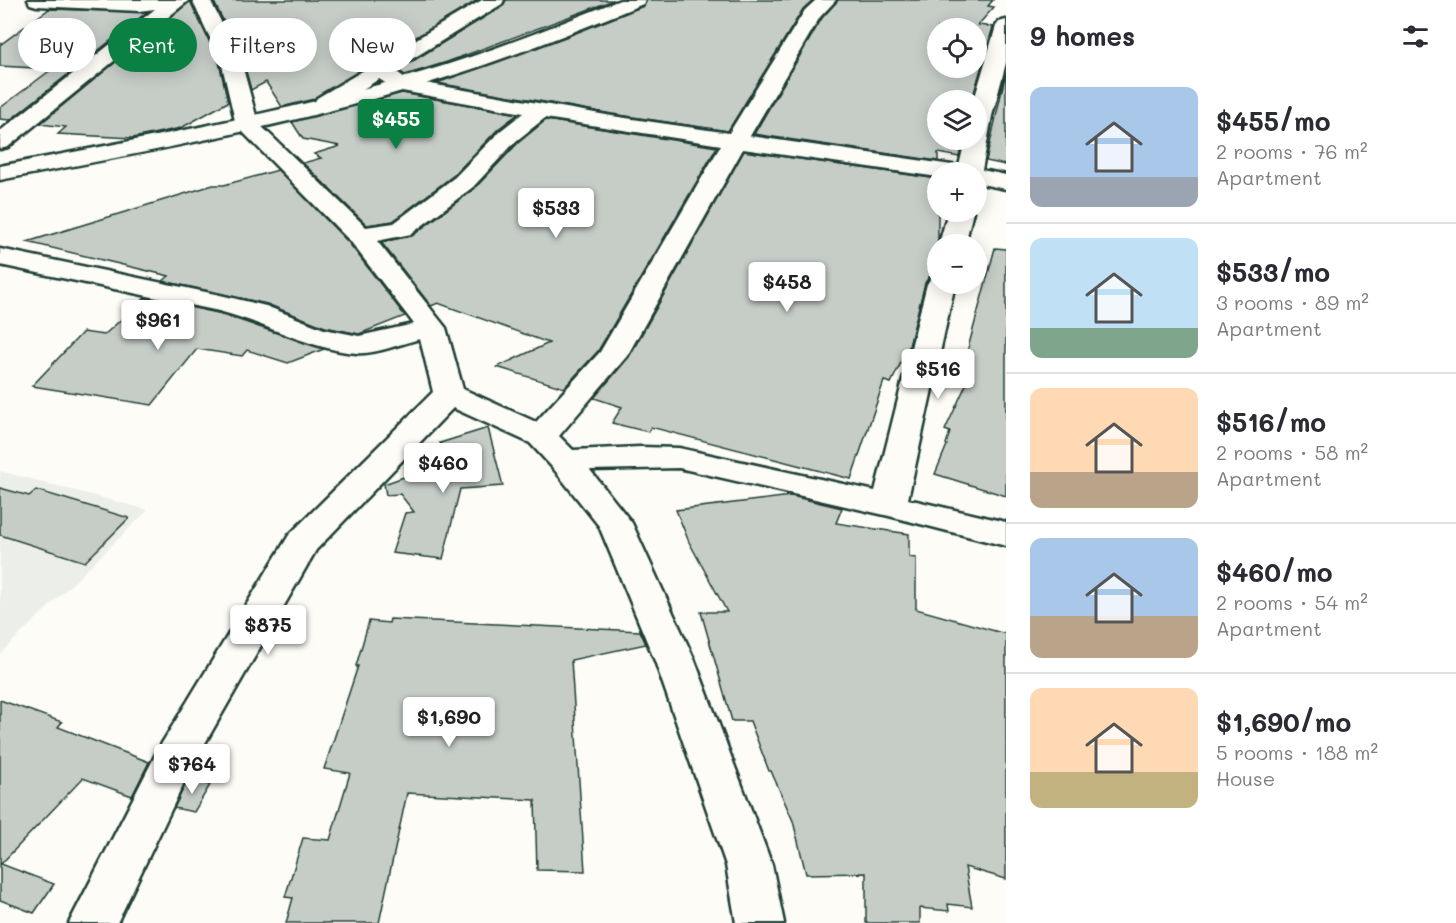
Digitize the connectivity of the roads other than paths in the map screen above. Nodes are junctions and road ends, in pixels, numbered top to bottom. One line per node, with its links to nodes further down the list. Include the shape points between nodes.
1 (37, 0): 5 (street, via 139,5)
2 (495, 0): 7 (street)
3 (636, 0): 10 (street, via 505,51)
4 (826, 0): 15 (street, via 812,14)
5 (195, 1): 13 (street, via 231,61); 14 (street)
6 (1006, 26): 16 (street)
7 (416, 47)
8 (374, 72): 11 (street)
9 (384, 72): 10 (street)
10 (402, 84): 11 (street); 12 (street)
11 (325, 103): 13 (street)
12 (542, 110): 15 (street); 21 (street, via 508,136 464,182 402,229)
13 (247, 124): 18 (street); 21 (street)
14 (0, 142)
15 (735, 142): 17 (street); 26 (street, via 612,356)
16 (972, 162)
17 (927, 168)
18 (0, 173)
19 (987, 178): 20 (street)
20 (1006, 182)
21 (360, 236): 24 (street)
22 (0, 257): 24 (street, via 220,303 256,312 316,336 359,345)
23 (939, 294): 28 (street)
24 (432, 328): 25 (street)
25 (449, 394): 26 (street); 30 (street, via 302,543 174,760)
26 (541, 436): 27 (street)
27 (565, 461): 28 (street, via 679,458); 31 (street, via 615,523 675,661 749,865)
28 (889, 505): 29 (street)
29 (1006, 534)
30 (93, 923)
31 (760, 923)

